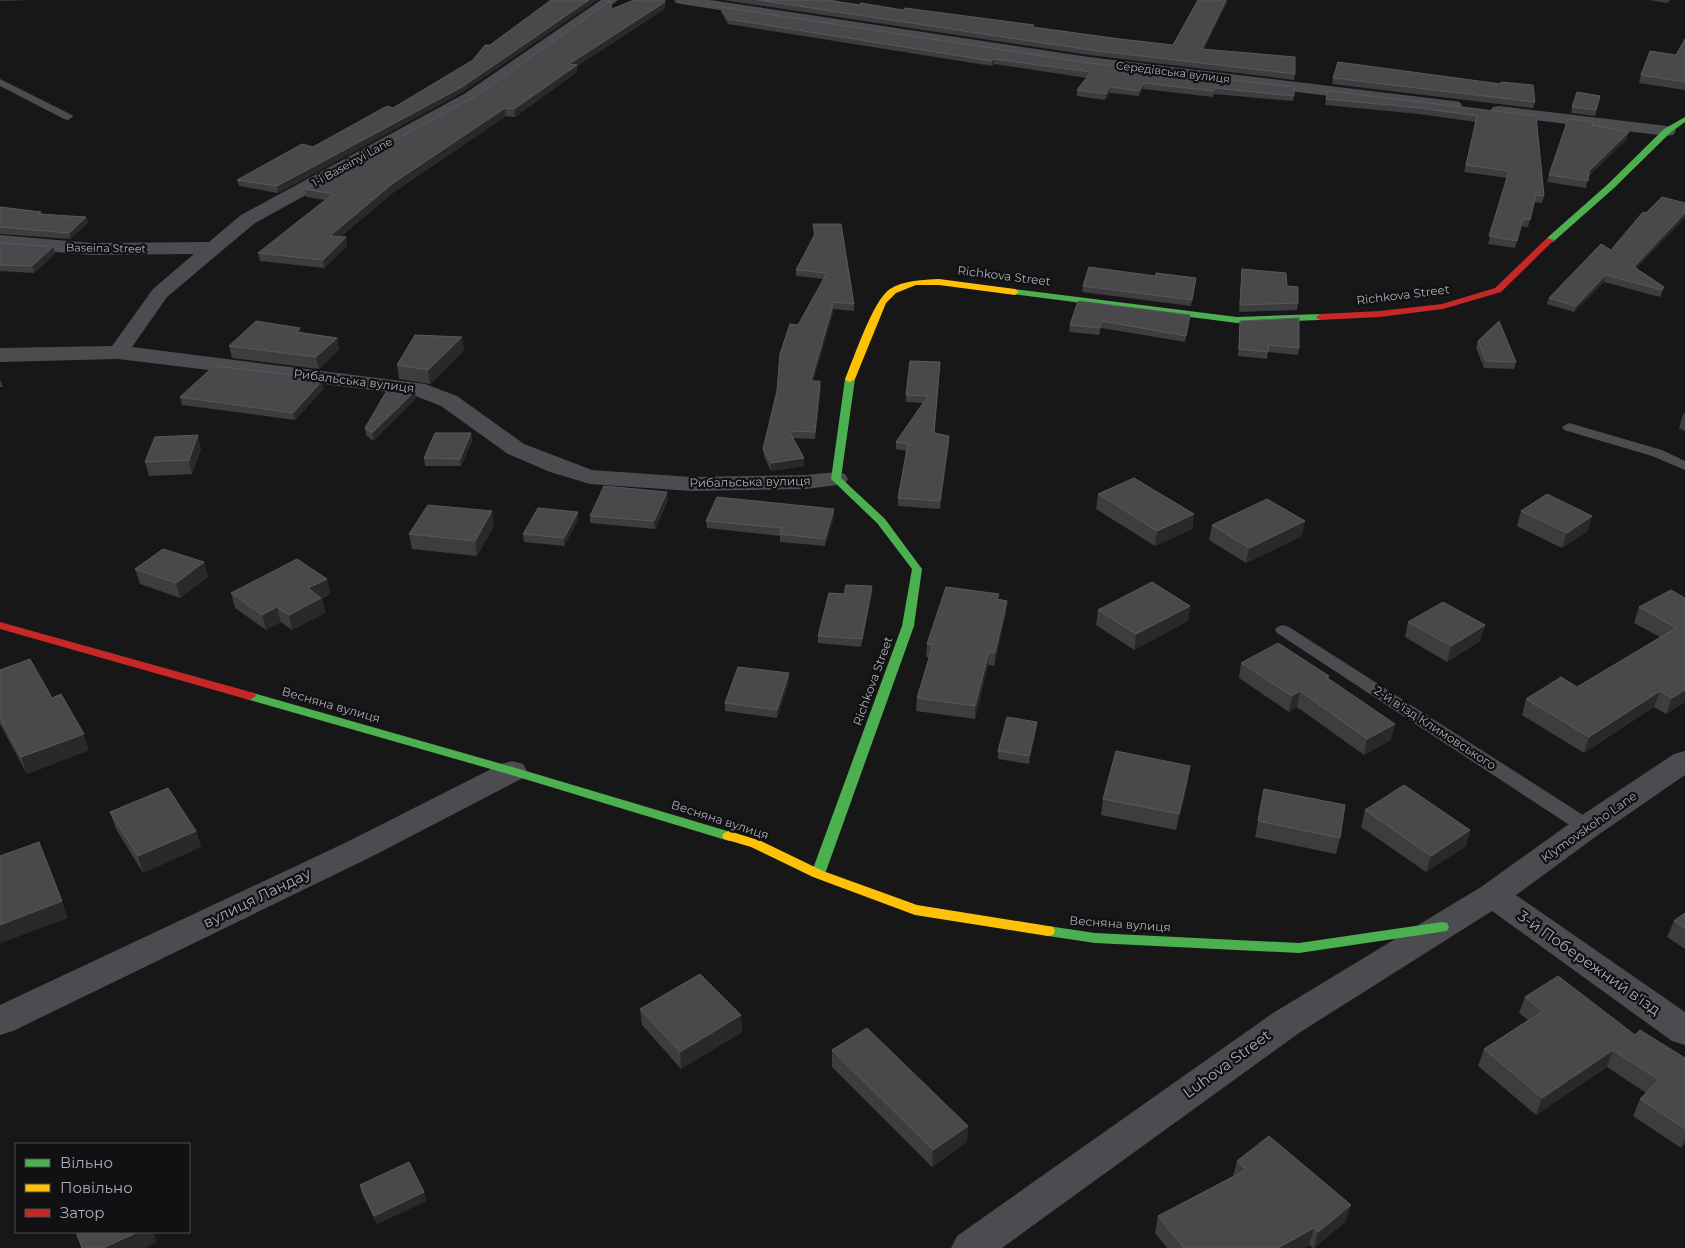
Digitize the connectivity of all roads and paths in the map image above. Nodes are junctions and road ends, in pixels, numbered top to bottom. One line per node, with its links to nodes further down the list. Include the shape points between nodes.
1 (611, 0): 8 (street, 1-i Baseinyi Lane, via 470,98 248,219)
2 (681, 0): 6 (street, Середівська вулиця, via 1089,62)
3 (0, 82): 4 (lane)
4 (68, 117)
5 (1685, 119): 6 (street, Richkova Street)
6 (1667, 131): 13 (street, Richkova Street, via 1498,290 1443,306 1380,314 1237,320 939,282 916,283 895,289 882,302 850,379)
7 (0, 241): 8 (street, Baseina Street, via 91,249)
8 (212, 248): 9 (street, 1-i Baseinyi Lane, via 160,292)
9 (118, 352): 10 (street, Рибальська вулиця); 13 (street, Рибальська вулиця, via 417,389 449,401 516,448 590,477 691,484)
10 (0, 355)
11 (1569, 426): 12 (lane, via 1657,453)
12 (1685, 466)
13 (836, 479): 19 (street, Richkova Street, via 881,521 917,569 908,626)
14 (0, 625): 17 (street, Весняна вулиця)
15 (1283, 630): 18 (lane, 2-й в'їзд Климовського)
16 (1685, 761): 18 (street, Klymovskoho Lane)
17 (512, 771): 19 (street, Весняна вулиця, via 756,844); 22 (street, вулиця Ландау, via 360,849)
18 (1587, 827): 20 (street, Klymovskoho Lane)
19 (818, 874): 21 (street, Весняна вулиця, via 915,910 1095,938 1299,948)
20 (1493, 895): 21 (street, Luhova Street); 23 (street, 3-й Побережний в'їзд)
21 (1442, 927): 24 (street, Luhova Street, via 1286,1023)
22 (0, 1021)
23 (1685, 1031)
24 (971, 1248)

